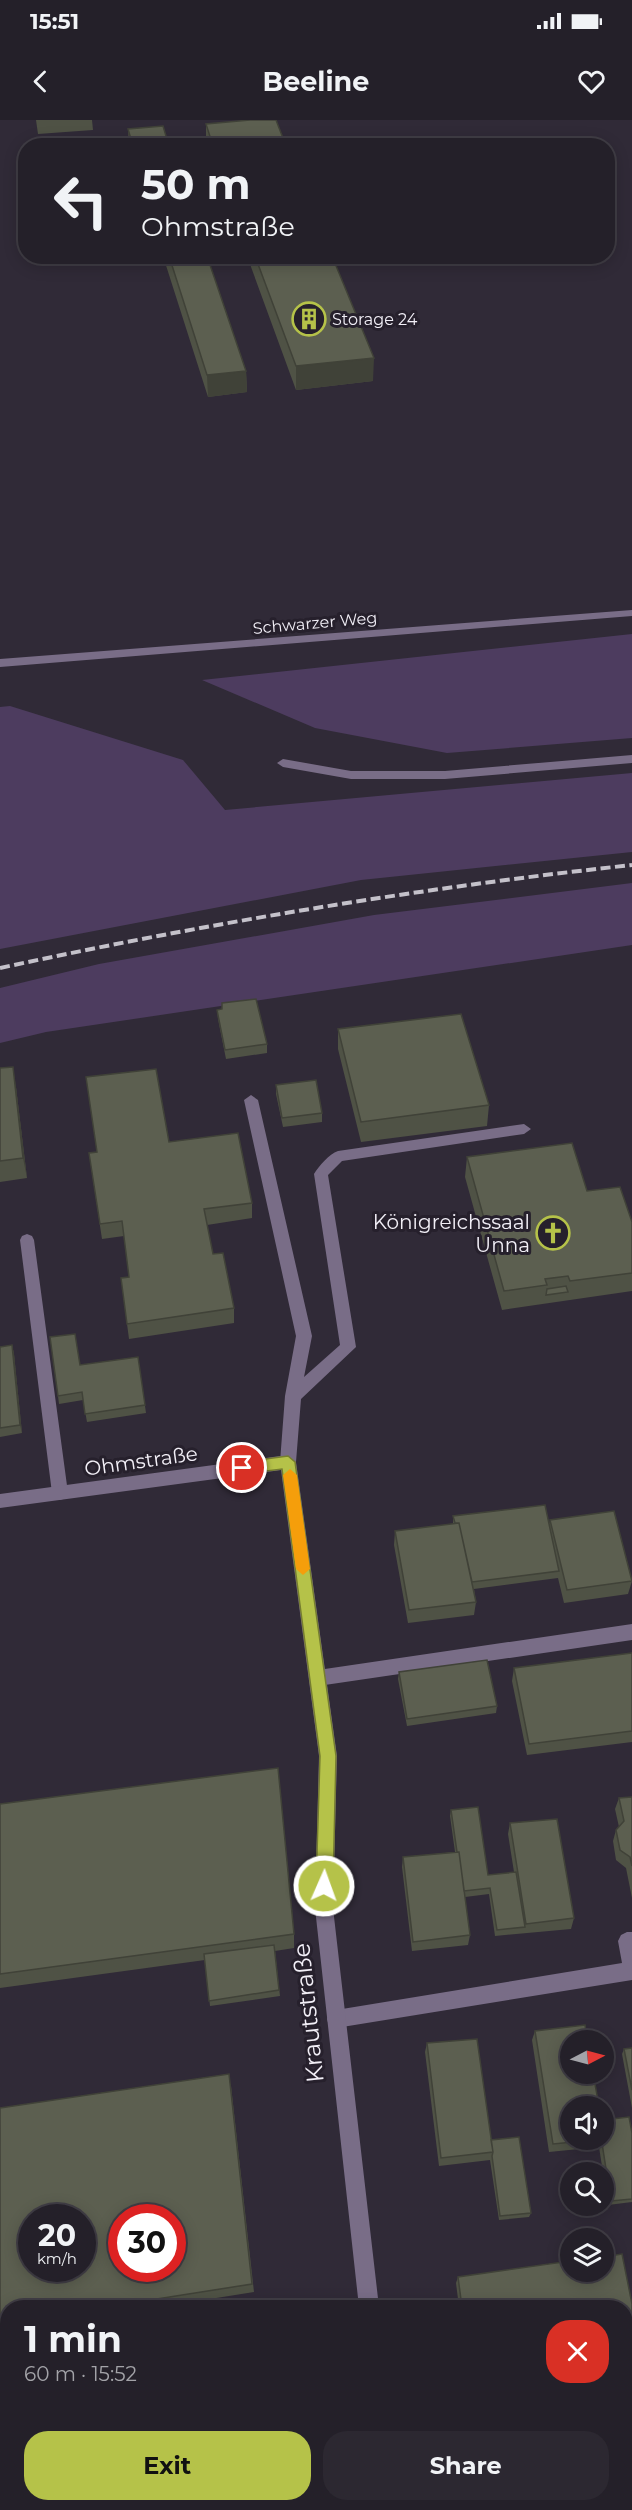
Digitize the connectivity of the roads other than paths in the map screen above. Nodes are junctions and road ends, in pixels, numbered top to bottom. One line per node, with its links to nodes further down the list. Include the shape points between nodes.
1 (632, 613): 2 (street, Schwarzer Weg)
2 (0, 663)
3 (632, 759): 4 (street, via 445,775 351,775)
4 (283, 763)
5 (251, 1100): 8 (street, Krautstraße, via 304,1336)
6 (524, 1130): 8 (street, via 338,1156 321,1174 348,1347)
7 (27, 1240): 10 (street)
8 (293, 1396): 9 (street, Krautstraße)
9 (288, 1462): 10 (street, Ohmstraße); 13 (street, Krautstraße)
10 (60, 1493): 11 (street, Ohmstraße)
11 (0, 1502)
12 (632, 1632): 13 (street)
13 (318, 1678): 16 (street, Krautstraße, via 328,1756 324,1908)
14 (632, 1941): 15 (street, via 627,1941)
15 (632, 1969): 16 (street)
16 (336, 2019): 17 (street, Krautstraße)
17 (368, 2300)

